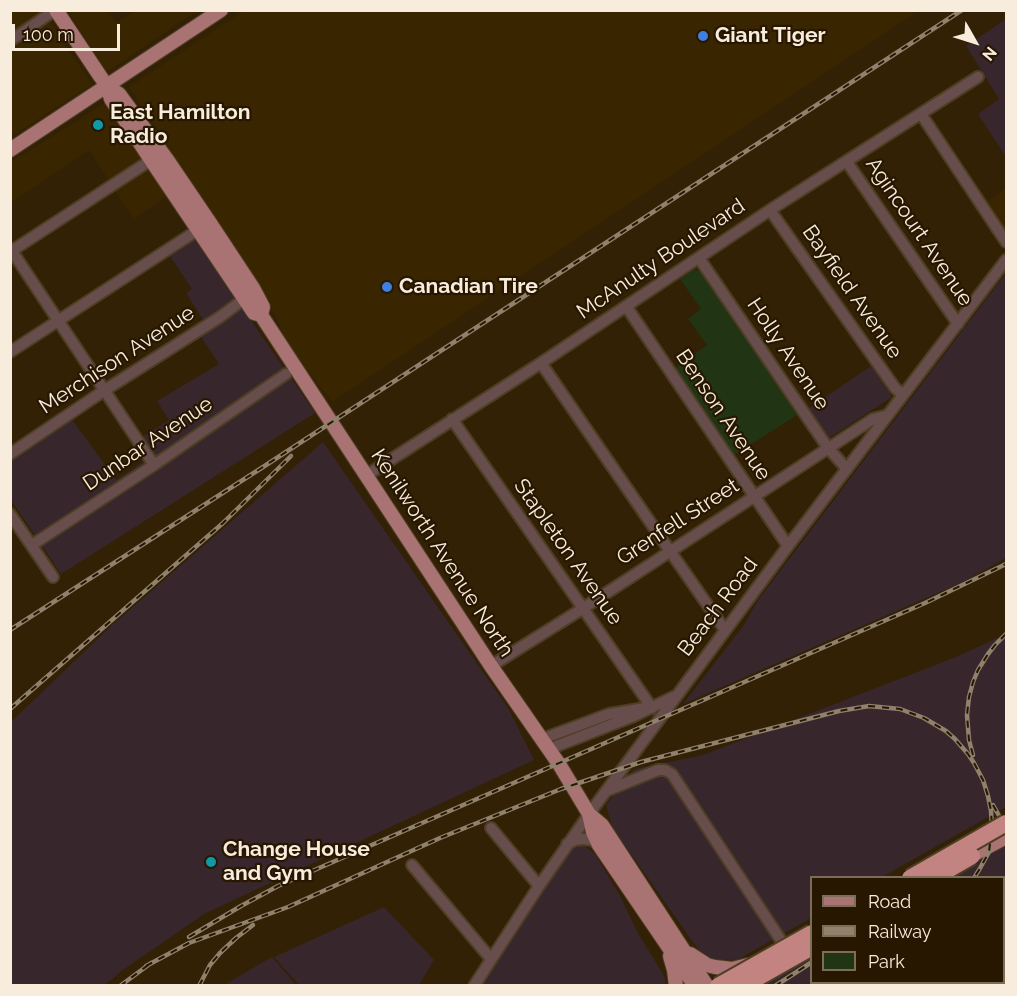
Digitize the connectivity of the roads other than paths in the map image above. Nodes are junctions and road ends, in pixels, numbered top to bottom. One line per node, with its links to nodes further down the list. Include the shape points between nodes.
1 (56, 10): 3 (street); 5 (main road, Kenilworth Avenue North)
2 (221, 10): 5 (main road)
3 (10, 41)
4 (978, 77): 6 (street, McAnulty Boulevard)
5 (107, 86): 7 (main road); 8 (main road, Kenilworth Avenue North, via 111,99); 11 (main road, Kenilworth Avenue North, via 119,94 168,161)
6 (921, 114): 9 (street, McAnulty Boulevard); 12 (street)
7 (10, 150)
8 (151, 160): 11 (main road, Kenilworth Avenue North); 13 (street)
9 (847, 162): 10 (street, McAnulty Boulevard); 20 (street, Agincourt Avenue)
10 (770, 210): 14 (street, McAnulty Boulevard); 25 (street, Bayfield Avenue)
11 (204, 226): 16 (main road, Kenilworth Avenue North); 18 (main road, Kenilworth Avenue North, via 251,284 263,307); 19 (street)
12 (1006, 242)
13 (11, 250): 19 (street)
14 (699, 258): 17 (street, McAnulty Boulevard); 28 (street, Holly Avenue)
15 (1006, 260): 20 (street, Beach Road)
16 (244, 299): 18 (main road, Kenilworth Avenue North, via 254,313); 24 (street, Merchison Avenue)
17 (626, 306): 22 (street, McAnulty Boulevard); 33 (street, Benson Avenue)
18 (261, 315): 32 (main road, Kenilworth Avenue North)
19 (58, 320): 21 (street); 24 (street)
20 (958, 324): 25 (street, Beach Road)
21 (10, 352)
22 (541, 363): 27 (street, McAnulty Boulevard); 37 (street)
23 (286, 374): 30 (street, Dunbar Avenue)
24 (105, 390): 29 (street, Merchison Avenue); 30 (street)
25 (903, 395): 26 (street, Beach Road)
26 (888, 415): 28 (street, Grenfell Street, via 873,419); 31 (street, Beach Road)
27 (452, 419): 32 (street, McAnulty Boulevard); 39 (street, Stapleton Avenue)
28 (828, 448): 31 (street, Holly Avenue); 33 (street, Grenfell Street)
29 (10, 454)
30 (154, 465): 35 (street, Dunbar Avenue)
31 (847, 469): 36 (street, Beach Road)
32 (367, 475): 41 (main road, Kenilworth Avenue North)
33 (754, 496): 36 (street, Benson Avenue); 37 (street, Grenfell Street)
34 (10, 514): 35 (street)
35 (32, 545): 38 (street)
36 (788, 546): 40 (street, Beach Road)
37 (670, 551): 39 (street, Grenfell Street); 40 (street)
38 (53, 577)
39 (582, 609): 41 (street, Grenfell Street); 43 (street, Stapleton Avenue)
40 (725, 630): 42 (street, Beach Road)
41 (491, 666): 44 (main road, Kenilworth Avenue North)
42 (676, 696): 43 (street); 45 (street, Beach Road)
43 (652, 708): 44 (street, via 609,714)
44 (545, 744): 46 (main road, Kenilworth Avenue North)
45 (606, 791): 46 (street, Beach Road); 62 (street, via 658,770 672,774)
46 (589, 814): 50 (street, Beach Road); 51 (main road, Kenilworth Avenue North); 59 (main road, Kenilworth Avenue North, via 602,825)
47 (1006, 822): 53 (highway, bridge)
48 (491, 828): 55 (street)
49 (1006, 836): 54 (highway, bridge)
50 (567, 844): 51 (street, via 583,839); 55 (street, Beach Road)
51 (599, 845): 58 (main road, Kenilworth Avenue North)
52 (412, 865): 63 (street)
53 (913, 876)
54 (936, 876)
55 (539, 886): 63 (street, Beach Road)
56 (810, 934): 62 (main road)
57 (810, 934): 69 (highway, bridge)
58 (665, 942): 66 (main road); 67 (main road, Kenilworth Avenue North)
59 (682, 945): 64 (main road, via 707,965); 68 (main road, Kenilworth Avenue North)
60 (810, 945): 64 (main road)
61 (810, 945): 70 (highway, bridge)
62 (786, 948): 64 (main road)
63 (491, 959): 65 (street, Beach Road)
64 (759, 968): 69 (main road); 70 (main road); 71 (street)
65 (474, 986)
66 (676, 986)
67 (695, 986)
68 (707, 986)
69 (717, 986)
70 (743, 986)
71 (750, 986)

